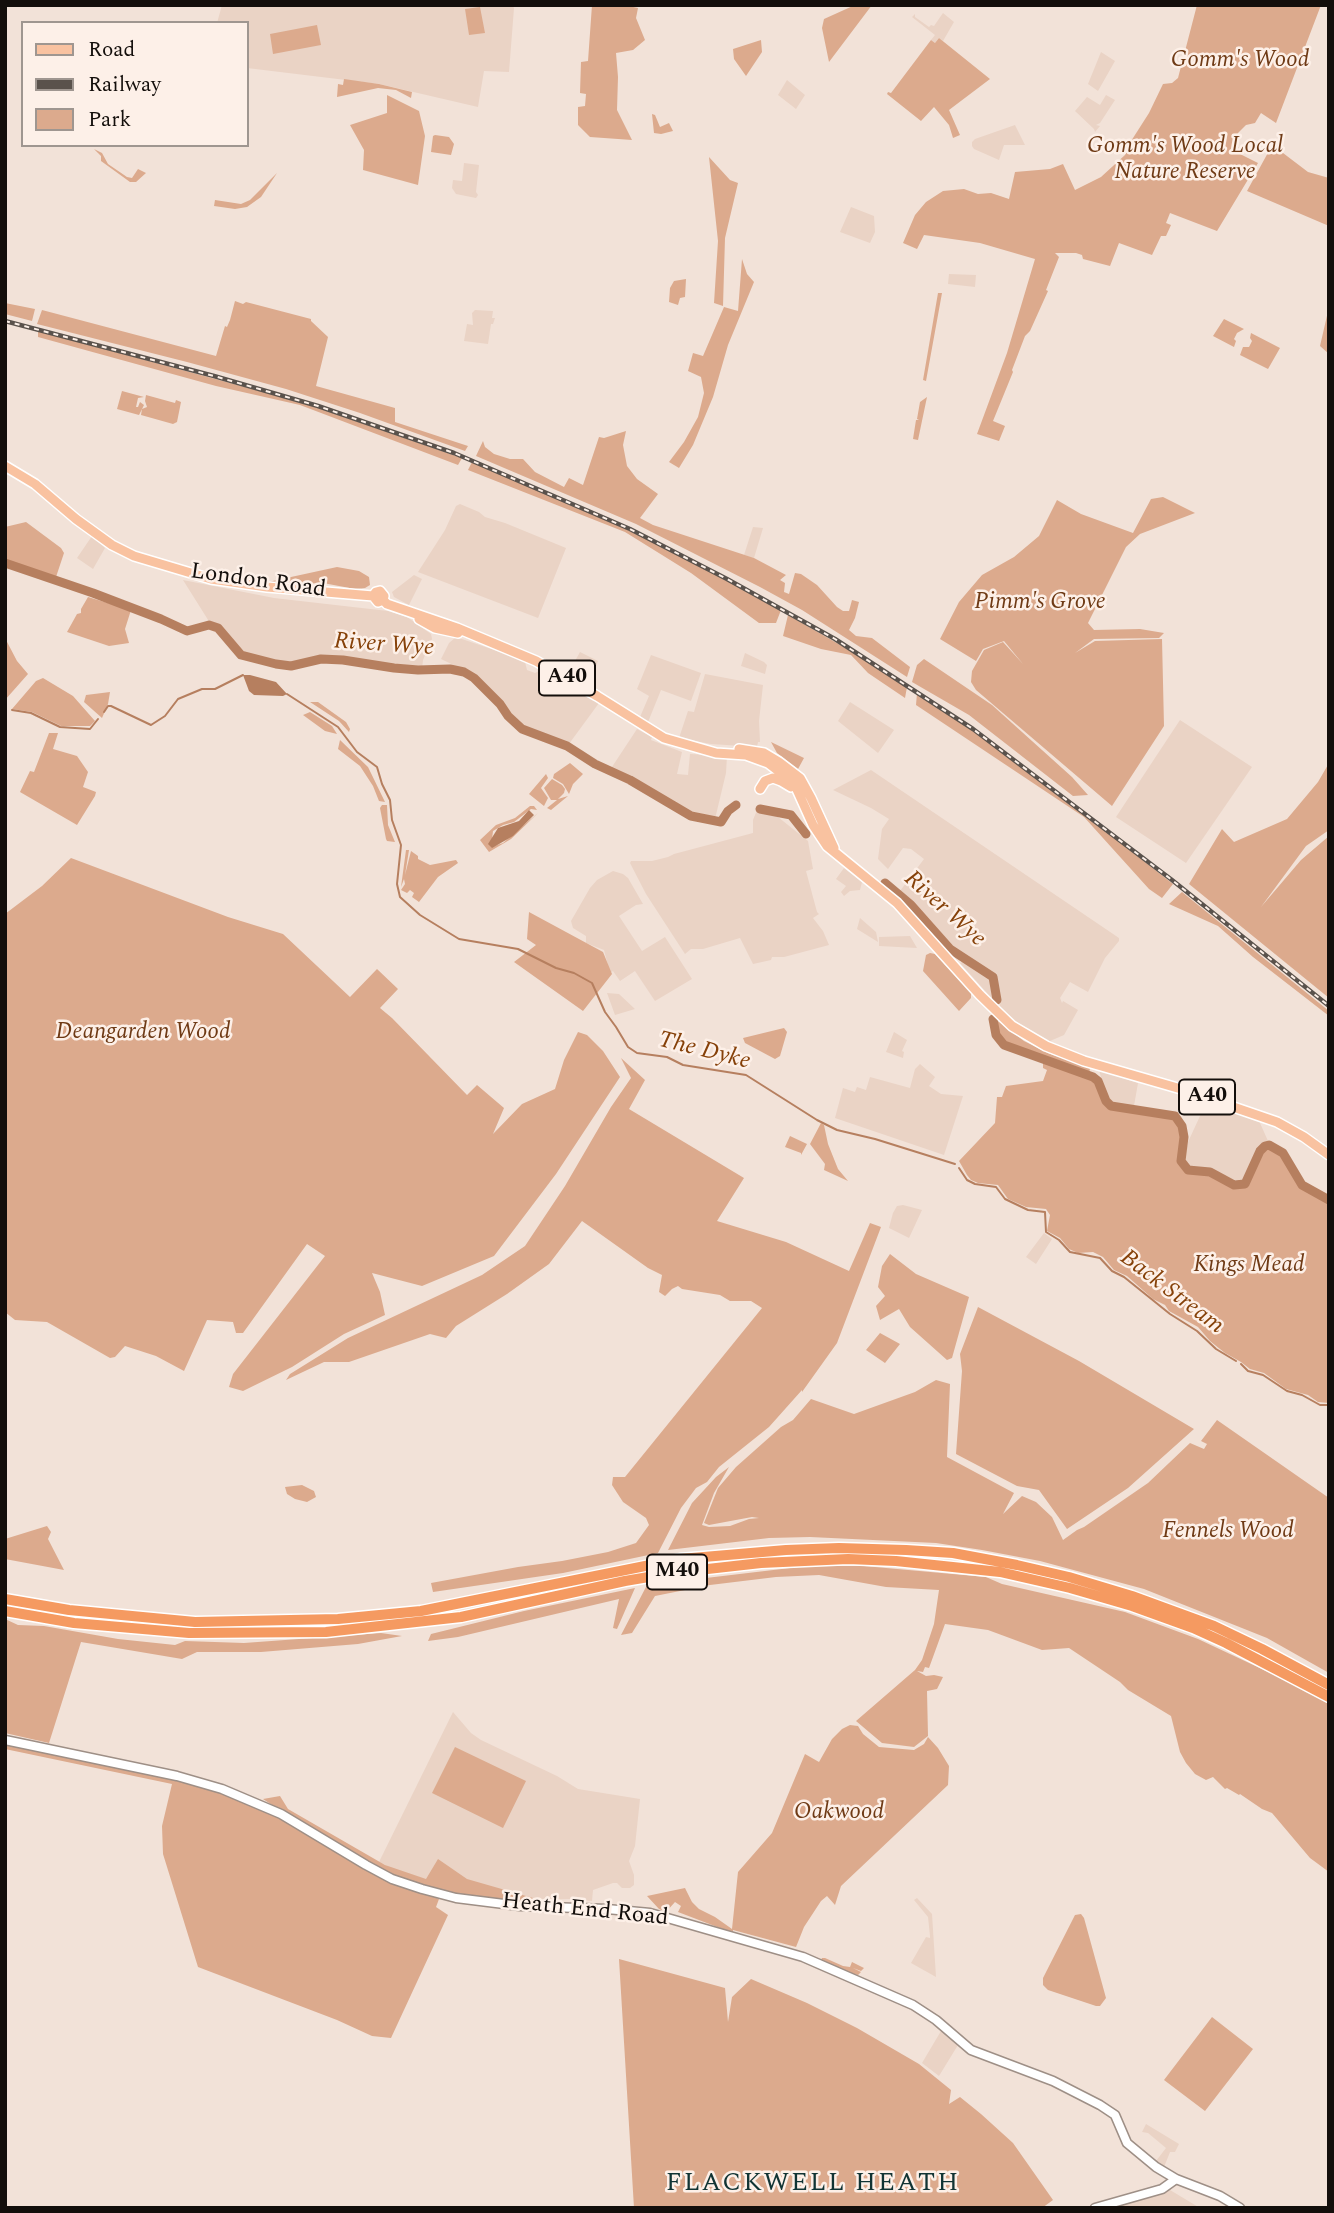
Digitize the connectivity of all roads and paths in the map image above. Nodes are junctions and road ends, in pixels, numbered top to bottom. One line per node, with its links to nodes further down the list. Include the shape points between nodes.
1 (5, 466): 2 (main road, London Road / A40, via 112,545 155,564 228,582 378,598)
2 (399, 608): 3 (main road, London Road / A40); 5 (main road, London Road / A40, via 435,628)
3 (418, 614): 4 (main road); 5 (main road, London Road / A40)
4 (445, 627)
5 (484, 641): 6 (main road, London Road / A40, via 537,661 664,738)
6 (713, 751): 9 (main road, London Road / A40, via 746,755 776,768 794,783); 11 (main road, London Road / A40, via 764,753 800,778)
7 (760, 789): 9 (main road, via 765,781 781,780 791,787)
8 (809, 799): 10 (main road)
9 (810, 819): 10 (main road, London Road / A40)
10 (827, 846): 11 (main road, London Road / A40)
11 (837, 853): 12 (main road, A40, via 897,903 1012,1026 1084,1061 1277,1122)
12 (1329, 1154)
13 (5, 1599): 15 (highway, M40, via 195,1622 338,1619 421,1611 680,1559 839,1548 953,1553 1132,1596 1214,1626)
14 (5, 1611): 16 (highway, M40, via 189,1633 326,1632 461,1617 672,1573 761,1563 896,1561 1000,1572 1132,1606 1226,1643)
15 (1329, 1685)
16 (1329, 1697)
17 (5, 1740): 18 (street, Heath End Road, via 222,1789 281,1814 392,1879 422,1889 520,1906 650,1913 803,1957 913,2005 971,2050 1054,2081 1100,2105 1115,2115 1128,2143)
18 (1177, 2179): 19 (street, via 1162,2189); 20 (street, Heath End Road)
19 (1096, 2208)
20 (1240, 2208)

